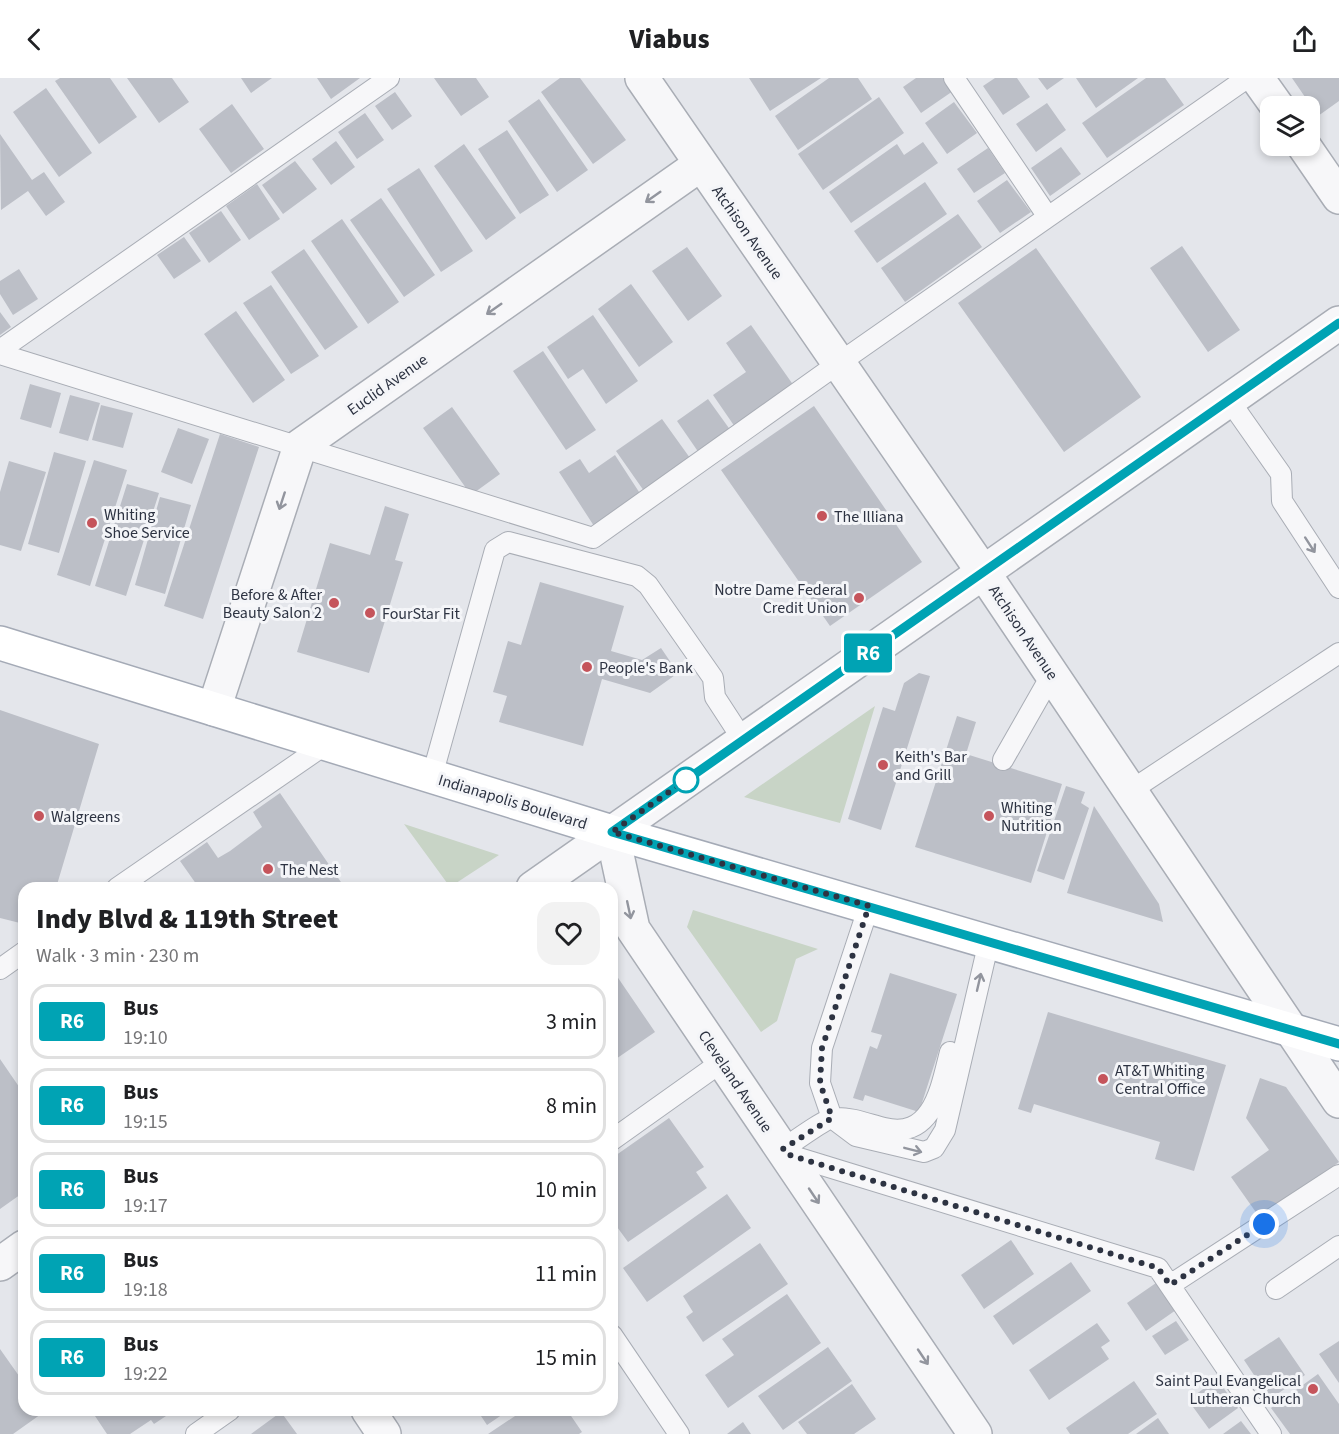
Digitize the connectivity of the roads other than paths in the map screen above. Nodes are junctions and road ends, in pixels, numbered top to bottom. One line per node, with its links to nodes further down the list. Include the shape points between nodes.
1 (389, 78): 12 (lane)
2 (642, 78): 8 (street, Atchison Avenue)
3 (954, 78): 10 (lane)
4 (1247, 78): 10 (lane)
5 (1257, 78): 6 (street)
6 (1270, 96)
7 (1311, 156): 9 (street)
8 (701, 164): 13 (street, Atchison Avenue); 15 (street, Euclid Avenue, one-way to 15)
9 (1339, 197)
10 (1048, 217): 13 (lane)
11 (1339, 323): 14 (street)
12 (0, 352): 15 (lane)
13 (838, 363): 15 (lane, via 593,538); 16 (street, Atchison Avenue)
14 (1229, 400): 16 (street); 17 (lane, one-way to 17, via 1281,474 1282,501)
15 (300, 446): 21 (street, one-way to 21)
16 (983, 572): 20 (street, Atchison Avenue); 22 (street)
17 (1339, 588)
18 (0, 643): 21 (main road, Indianapolis Boulevard)
19 (1339, 653): 26 (lane)
20 (1052, 674): 24 (lane); 26 (street, Atchison Avenue)
21 (214, 709): 23 (main road, Indianapolis Boulevard)
22 (743, 740): 25 (lane, via 715,697 713,678 648,585 637,576 508,542 495,550); 27 (street)
23 (326, 744): 25 (main road, Indianapolis Boulevard); 28 (lane)
24 (1003, 760)
25 (432, 776): 27 (main road, Indianapolis Boulevard)
26 (1130, 791): 35 (street, Atchison Avenue)
27 (612, 832): 29 (street); 30 (main road, Indianapolis Boulevard); 37 (street, Cleveland Avenue, one-way to 37, via 633,929)
28 (126, 882)
29 (541, 882)
30 (869, 906): 31 (main road, Indianapolis Boulevard); 39 (lane, via 822,1048 820,1083)
31 (989, 941): 34 (lane, one-way to 31); 35 (main road, Indianapolis Boulevard)
32 (18, 956): 33 (lane)
33 (0, 969)
34 (972, 1013): 39 (lane, via 955,1034 932,1110 922,1122 908,1129 887,1129); 39 (lane, one-way to 34, via 856,1136 924,1152 934,1148 945,1130)
35 (1289, 1028): 36 (main road, Indianapolis Boulevard); 38 (street, Atchison Avenue)
36 (1339, 1044)
37 (723, 1061): 40 (lane); 41 (street, Cleveland Avenue)
38 (1339, 1101)
39 (832, 1118): 41 (lane)
40 (618, 1136)
41 (784, 1151): 46 (lane, via 1158,1268); 54 (street, Cleveland Avenue, one-way to 54)
42 (1339, 1175): 46 (lane)
43 (1339, 1246): 47 (lane)
44 (18, 1251): 45 (street)
45 (0, 1264)
46 (1170, 1285): 55 (lane)
47 (1276, 1289)
48 (618, 1344): 53 (lane)
49 (222, 1416): 51 (lane)
50 (372, 1416): 52 (street)
51 (196, 1434)
52 (384, 1434)
53 (679, 1434)
54 (975, 1434)
55 (1271, 1434)

